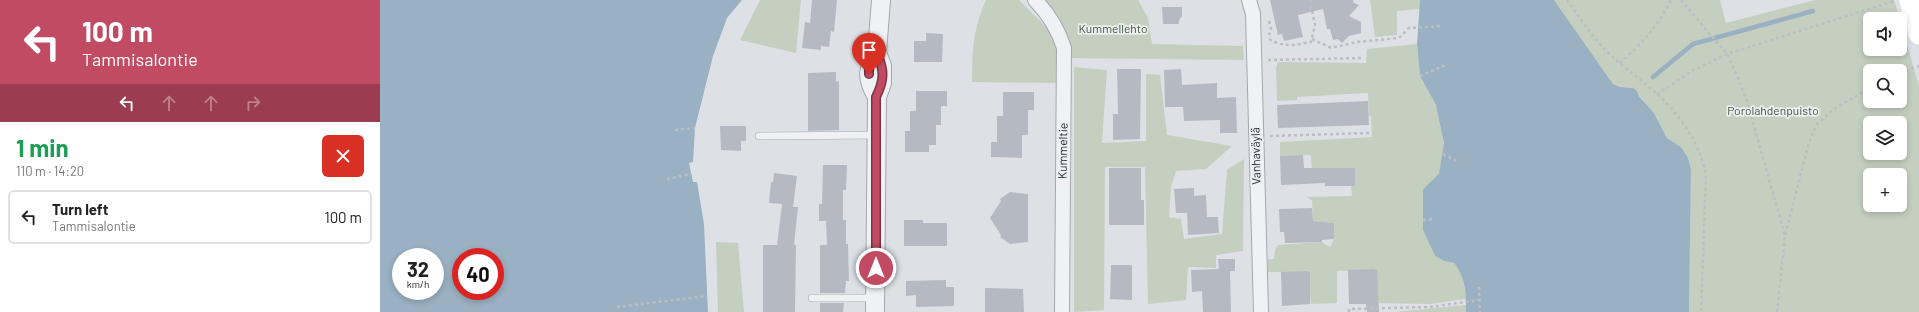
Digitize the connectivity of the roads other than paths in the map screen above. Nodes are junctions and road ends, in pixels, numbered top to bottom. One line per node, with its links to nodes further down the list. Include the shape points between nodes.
1 (881, 0): 6 (street, via 877,52 882,66 882,83 876,97)
2 (1035, 0): 10 (street, Kummeltie, via 1049,15 1064,48)
3 (1249, 0): 11 (street, Vanhaväylä, via 1253,14)
4 (1910, 0): 5 (main road)
5 (1919, 34)
6 (876, 135): 7 (lane); 9 (street)
7 (759, 136)
8 (812, 298): 9 (lane)
9 (875, 305)
10 (1062, 312)
11 (1261, 312)

